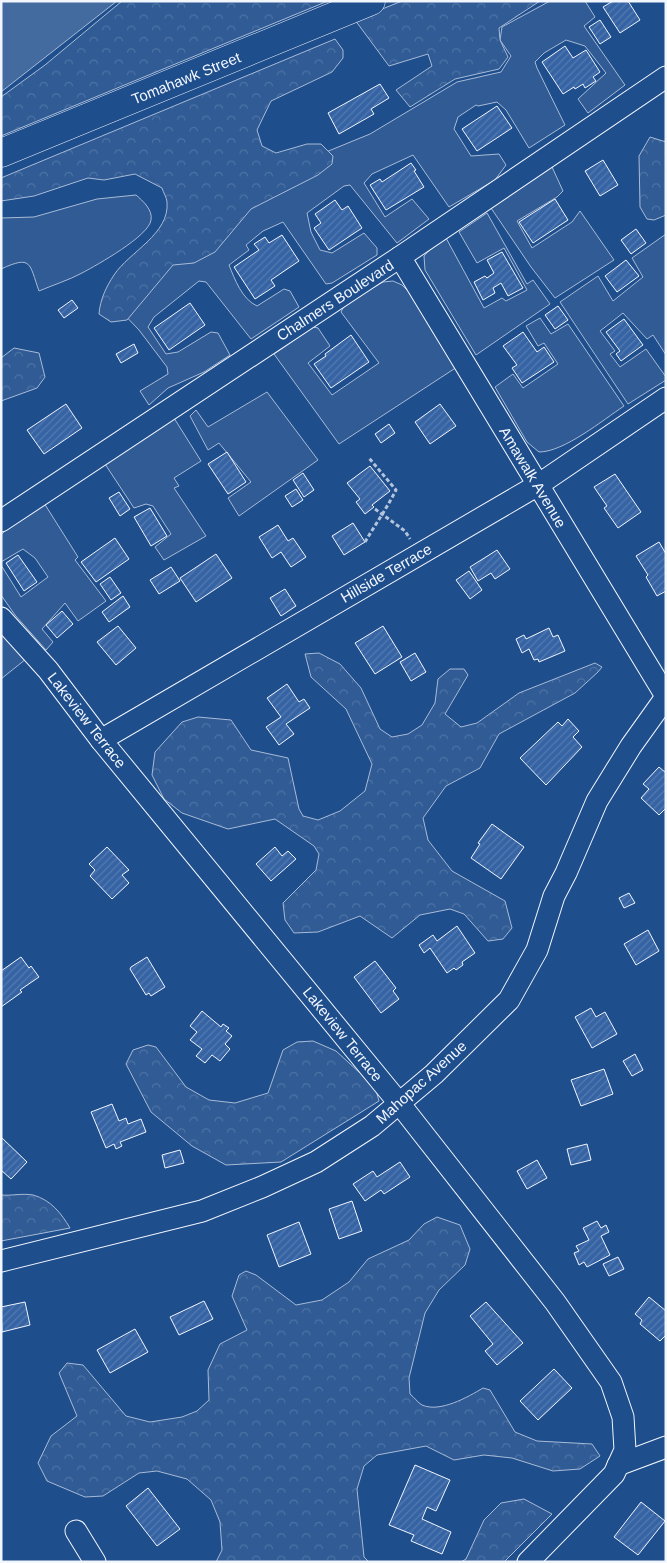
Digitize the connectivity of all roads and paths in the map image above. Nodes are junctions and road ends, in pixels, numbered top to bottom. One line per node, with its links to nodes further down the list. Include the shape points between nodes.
1 (371, 1): 3 (main road, Tomahawk Street)
2 (666, 77): 4 (street, Chalmers Boulevard)
3 (1, 153)
4 (400, 257): 7 (street, Amawalk Avenue); 10 (street, Chalmers Boulevard)
5 (666, 398): 7 (street, Hillside Terrace)
6 (369, 458): 9 (path, via 396,490)
7 (538, 485): 12 (street, Hillside Terrace); 14 (street, Amawalk Avenue)
8 (375, 509): 9 (path)
9 (381, 514): 11 (path); 12 (path, via 404,531)
10 (1, 521)
11 (365, 542)
12 (420, 553): 15 (street, Hillside Terrace)
13 (1, 618): 15 (street, Lakeview Terrace, via 48,670)
14 (666, 697): 16 (street, Mahopac Avenue, via 597,802 554,896 537,950 509,1000 434,1074)
15 (101, 740): 16 (street, Lakeview Terrace)
16 (399, 1103): 17 (street, Mahopac Avenue, via 372,1126 316,1162 202,1211); 19 (street, Lakeview Terrace, via 555,1302 611,1382 623,1417 625,1450)
17 (1, 1261)
18 (666, 1447): 19 (street)
19 (618, 1465): 22 (street, Lakeview Terrace, via 614,1474)
20 (76, 1532): 21 (street)
21 (95, 1562)
22 (528, 1562)

